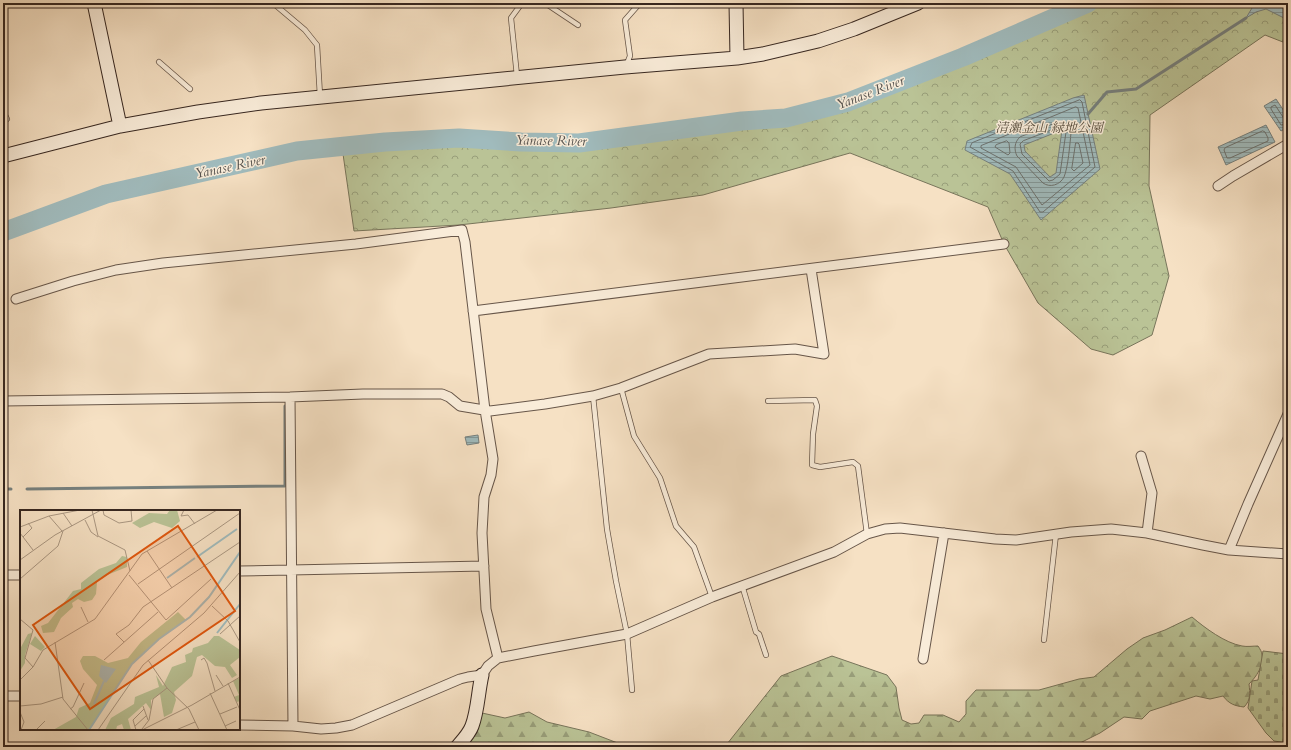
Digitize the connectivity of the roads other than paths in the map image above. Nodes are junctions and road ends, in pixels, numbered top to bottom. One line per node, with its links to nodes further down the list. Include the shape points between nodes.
1 (94, 3): 17 (street)
2 (274, 3): 14 (lane, via 305,30 317,45)
3 (522, 3): 12 (lane, via 511,18)
4 (546, 3): 8 (lane)
5 (640, 3): 11 (lane, via 625,20 630,56)
6 (736, 3): 9 (street)
7 (918, 3): 9 (street, via 818,41)
8 (578, 25)
9 (737, 58): 11 (street)
10 (159, 62): 13 (lane)
11 (625, 67): 12 (street)
12 (517, 78): 14 (street)
13 (190, 89)
14 (320, 98): 17 (street, via 261,103)
15 (3, 111): 16 (lane, via 6,120)
16 (3, 121)
17 (120, 126): 19 (street)
18 (1288, 144): 20 (street)
19 (3, 156)
20 (1218, 186)
21 (1004, 244): 22 (street)
22 (810, 269): 24 (street); 25 (street, via 824,354 795,349 709,354)
23 (16, 298): 24 (street, via 116,270 147,265 356,244 462,230)
24 (473, 311): 30 (street)
25 (621, 388): 26 (street); 45 (lane, via 634,436 660,478 676,526 694,547)
26 (593, 396): 30 (street); 46 (lane, via 607,529)
27 (290, 397): 28 (street); 30 (street, via 442,394 460,406); 40 (street)
28 (3, 401)
29 (768, 401): 35 (lane, via 815,400 817,406 812,465 820,467 853,462 858,466)
30 (485, 410): 39 (street, via 493,459 484,497)
31 (1288, 414): 37 (street)
32 (1141, 456): 34 (street, via 1152,493)
33 (944, 533): 35 (street, via 900,528); 36 (street, via 1016,540); 50 (street)
34 (1147, 533): 36 (street, via 1111,529); 37 (street)
35 (867, 534): 44 (street, via 834,552)
36 (1056, 534): 47 (lane)
37 (1229, 550): 38 (street)
38 (1288, 554)
39 (484, 566): 40 (street); 49 (street, via 486,609)
40 (292, 569): 41 (street); 56 (street)
41 (240, 571)
42 (3, 575): 43 (street)
43 (20, 575)
44 (742, 585): 45 (street); 48 (lane)
45 (712, 597): 46 (street)
46 (627, 634): 49 (street); 52 (lane)
47 (1044, 640)
48 (766, 655)
49 (498, 658): 51 (street)
50 (923, 659)
51 (482, 675): 56 (street, via 460,679 352,725 321,729); 57 (street, via 472,727)
52 (632, 690)
53 (3, 696): 54 (street)
54 (20, 696)
55 (240, 725): 56 (street)
56 (293, 726)
57 (457, 747)

